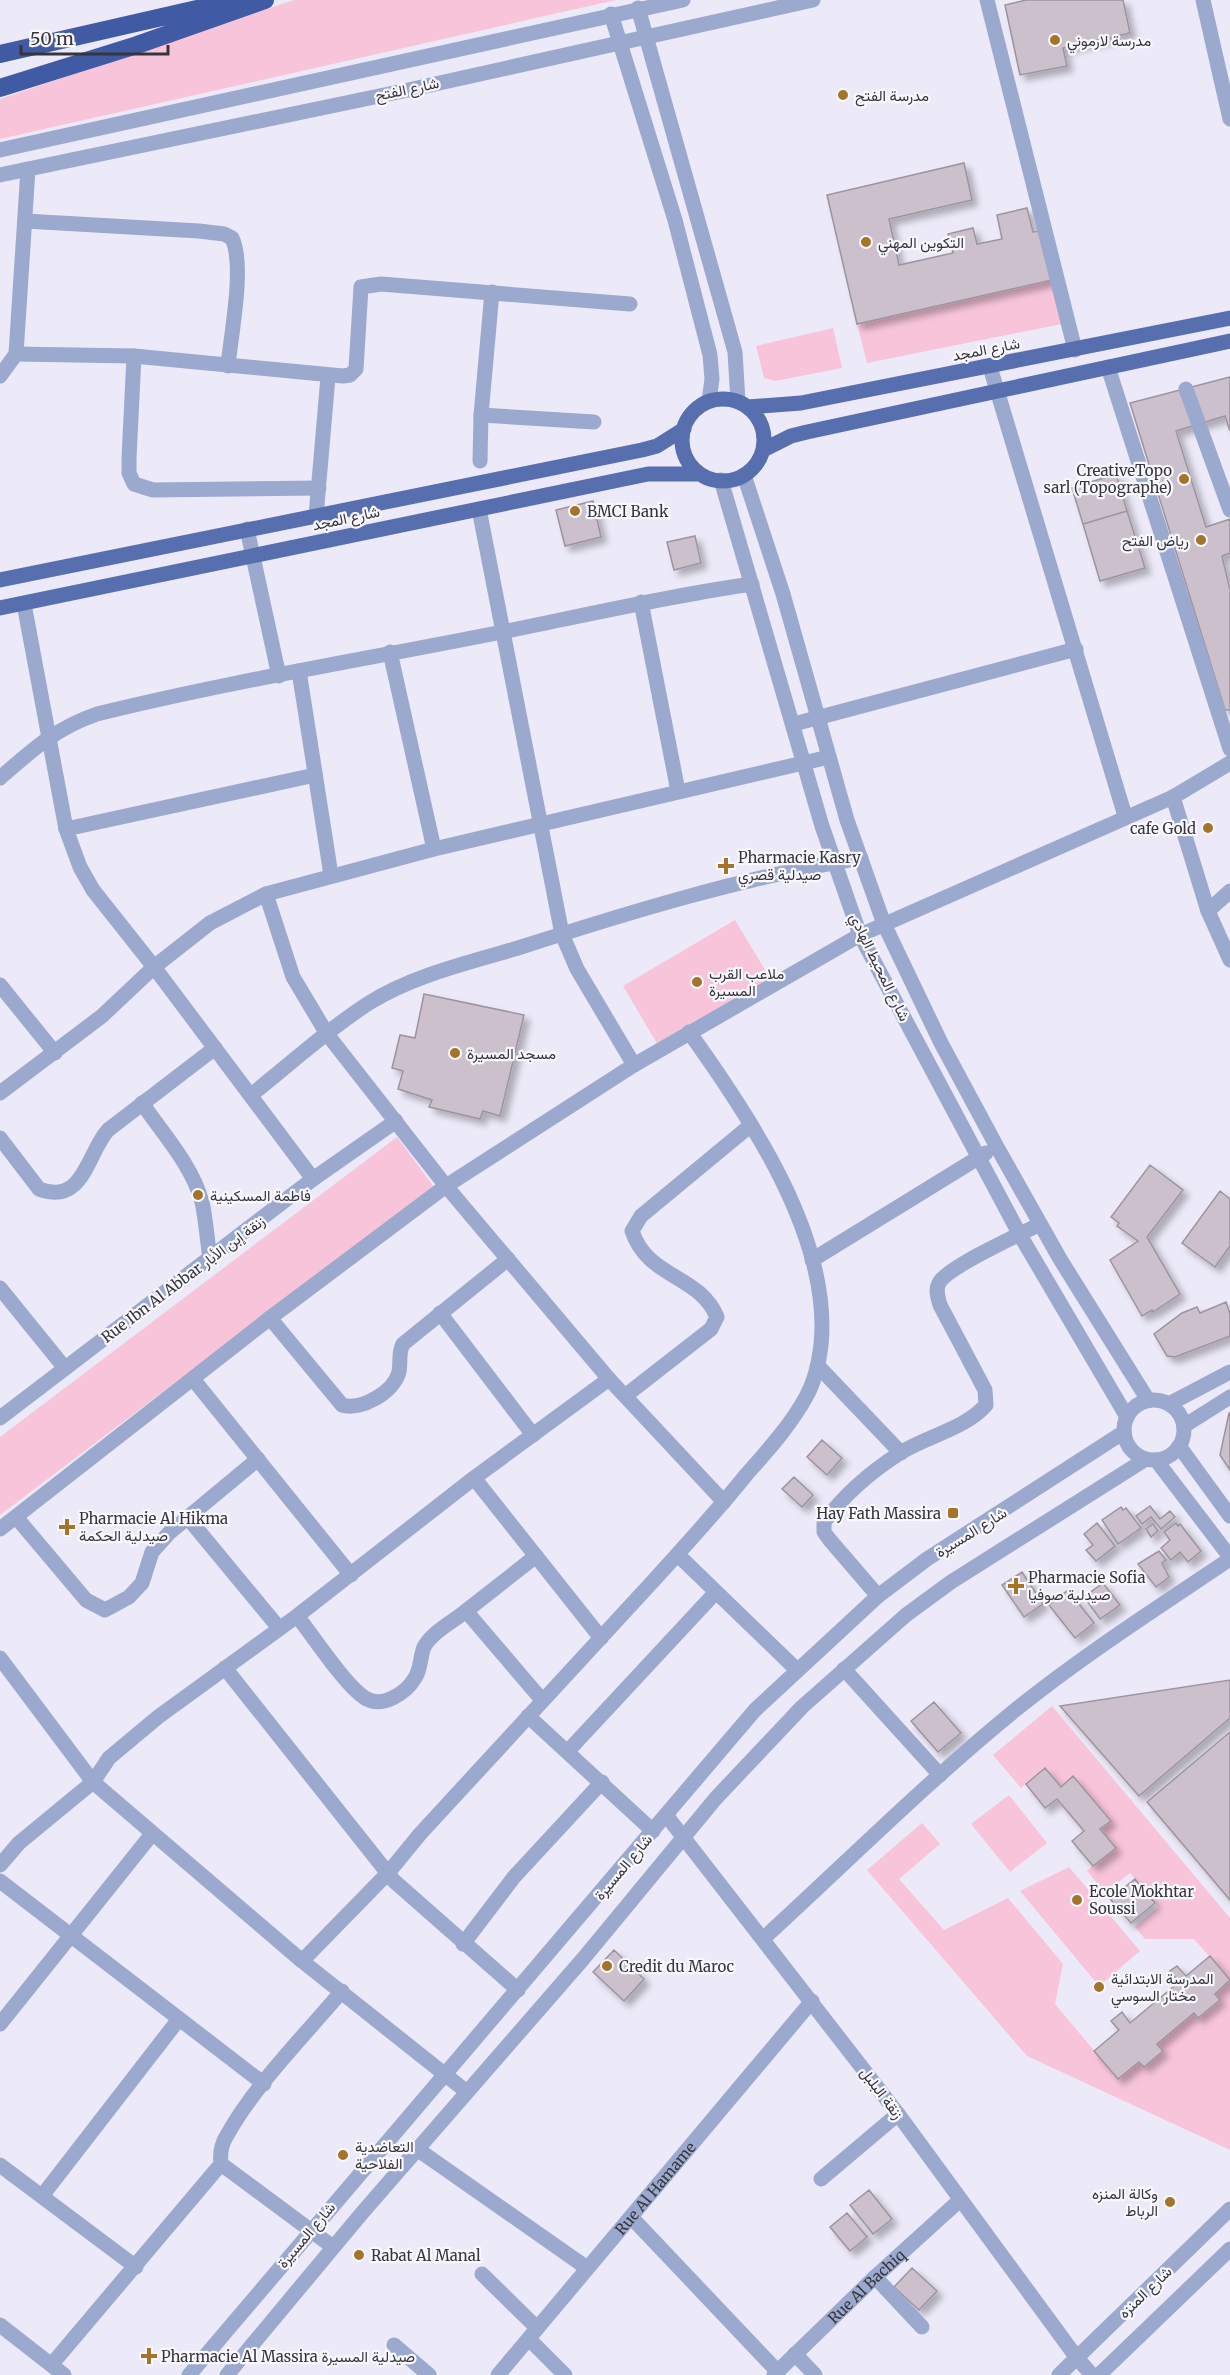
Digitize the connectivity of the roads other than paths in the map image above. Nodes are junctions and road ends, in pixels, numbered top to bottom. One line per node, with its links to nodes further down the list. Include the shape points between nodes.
1 (239, 0): 11 (highway)
2 (265, 0): 12 (highway)
3 (683, 0): 7 (street, شارع الفتح)
4 (813, 0): 9 (street, شارع الفتح)
5 (987, 0): 22 (street)
6 (1203, 0): 13 (street)
7 (638, 8): 8 (street, شارع الفتح); 9 (street)
8 (611, 14): 10 (street); 14 (street, شارع الفتح)
9 (646, 37): 10 (street, شارع الفتح); 33 (street, via 735,352)
10 (620, 42): 15 (street, شارع الفتح); 32 (street, via 675,220 710,356)
11 (0, 54)
12 (0, 88)
13 (1230, 119)
14 (0, 150)
15 (28, 169): 16 (street, شارع الفتح); 17 (street)
16 (0, 175)
17 (25, 221): 23 (street); 25 (street, via 199,231 232,238 238,267)
18 (492, 292): 19 (street); 29 (street, via 381,284 360,287 356,369 350,375); 34 (street)
19 (630, 304)
20 (1230, 318): 22 (main road, شارع المجد)
21 (1230, 341): 27 (main road)
22 (1075, 350): 26 (main road, شارع المجد)
23 (16, 354): 24 (street); 28 (street)
24 (134, 356): 25 (street); 42 (street, via 129,458 134,484 153,490)
25 (228, 366): 29 (street)
26 (990, 367): 31 (street); 33 (main road, شارع المجد, via 801,403)
27 (1108, 367): 31 (main road); 61 (street)
28 (0, 376)
29 (328, 377): 42 (street)
30 (1186, 389): 44 (street)
31 (998, 391): 37 (main road, via 791,436); 54 (street)
32 (709, 401): 33 (main road); 36 (main road, via 689,417)
33 (743, 405): 37 (main road, via 757,417 763,430)
34 (481, 415): 35 (street); 38 (street)
35 (594, 422)
36 (684, 429): 39 (main road, via 685,455); 45 (main road, شارع المجد, via 657,446 642,450)
37 (763, 450): 40 (main road)
38 (480, 461)
39 (700, 474): 41 (main road); 43 (main road, شارع المجد, via 648,474)
40 (744, 475): 41 (main road); 58 (street, شارع المحيط الهادي)
41 (721, 480): 49 (street, شارع المحيط الهادي)
42 (320, 488): 45 (street)
43 (479, 509): 47 (main road, شارع المجد); 53 (street)
44 (1230, 510)
45 (316, 516): 46 (main road, شارع المجد)
46 (247, 530): 47 (street); 48 (main road, شارع المجد)
47 (253, 556): 51 (main road, شارع المجد); 57 (street)
48 (0, 580)
49 (752, 584): 50 (street); 59 (street, شارع المحيط الهادي)
50 (641, 602): 53 (street); 67 (street)
51 (24, 604): 52 (main road, شارع المجد); 60 (street)
52 (0, 608)
53 (501, 632): 55 (street); 70 (street)
54 (1076, 649): 58 (street); 69 (street)
55 (390, 652): 56 (street); 72 (street)
56 (298, 671): 57 (street); 66 (street)
57 (279, 676): 60 (street, via 97,714 70,723)
58 (819, 718): 59 (street); 62 (street, شارع المحيط الهادي)
59 (794, 724): 64 (street, شارع المحيط الهادي)
60 (49, 736): 65 (street); 71 (street)
61 (1230, 749)
62 (829, 757): 64 (street); 73 (street, شارع المحيط الهادي)
63 (1230, 763): 68 (street)
64 (806, 764): 67 (street); 74 (street, شارع المحيط الهادي)
65 (2, 773)
66 (315, 775): 71 (street); 75 (street)
67 (678, 791): 70 (street)
68 (1173, 797): 69 (street); 78 (street)
69 (1125, 816): 79 (street)
70 (539, 825): 72 (street); 80 (street)
71 (66, 829): 83 (street, via 93,890)
72 (434, 849): 75 (street)
73 (861, 858): 74 (street); 79 (street, شارع المحيط الهادي)
74 (834, 863): 80 (street, via 689,897); 81 (street, شارع المحيط الهادي)
75 (331, 875): 77 (street)
76 (1230, 891): 78 (street)
77 (266, 894): 83 (street, via 210,923); 86 (street, via 293,977)
78 (1208, 911): 82 (street)
79 (884, 924): 81 (street); 96 (street, شارع المحيط الهادي)
80 (561, 934): 86 (street, via 399,987); 89 (street, via 577,969)
81 (860, 935): 85 (street); 97 (street, شارع المحيط الهادي)
82 (1230, 960)
83 (154, 967): 87 (street); 88 (street)
84 (0, 985): 88 (street)
85 (689, 1032): 89 (street); 94 (street)
86 (327, 1034): 91 (street); 93 (street)
87 (215, 1048): 91 (street); 92 (street)
88 (55, 1053): 90 (street)
89 (634, 1065): 99 (street)
90 (0, 1093)
91 (251, 1095): 98 (street)
92 (142, 1103): 95 (street, via 99,1140 81,1179 58,1191 39,1188); 102 (street, via 196,1186)
93 (396, 1121): 98 (street, Rue Ibn Al Abbar زنقة إبن الأبار); 99 (street)
94 (751, 1125): 104 (street, via 793,1208); 113 (street, via 641,1216 632,1231 653,1265 697,1289 710,1301 717,1317 711,1329)
95 (0, 1138)
96 (997, 1147): 97 (street); 100 (street, شارع المحيط الهادي)
97 (978, 1158): 101 (street, شارع المحيط الهادي); 104 (street)
98 (313, 1179): 102 (street, Rue Ibn Al Abbar زنقة إبن الأبار)
99 (446, 1186): 103 (street); 107 (street)
100 (1040, 1224): 101 (street); 115 (street, شارع المحيط الهادي)
101 (1020, 1235): 118 (street, شارع المحيط الهادي); 122 (street, via 946,1275 936,1293 985,1390 986,1405 968,1419)
102 (210, 1258): 109 (street, Rue Ibn Al Abbar زنقة إبن الأبار)
103 (508, 1259): 106 (street); 112 (street)
104 (812, 1260): 108 (street, via 820,1315)
105 (0, 1288): 109 (street)
106 (441, 1312): 107 (street, via 403,1344 396,1378 369,1402 350,1407 331,1394); 120 (street)
107 (270, 1318): 111 (street)
108 (818, 1366): 122 (street); 126 (street, via 808,1394 790,1423)
109 (64, 1367): 117 (street, Rue Ibn Al Abbar زنقة إبن الأبار)
110 (1230, 1372): 116 (street)
111 (193, 1379): 124 (street); 128 (street)
112 (609, 1379): 113 (street); 120 (street)
113 (626, 1396): 126 (street)
114 (1230, 1397): 119 (street)
115 (1148, 1400): 116 (street); 118 (street, via 1136,1406)
116 (1169, 1404): 119 (street, via 1179,1413)
117 (0, 1418)
118 (1125, 1424): 123 (street, via 1131,1449); 136 (street, شارع المسيرة)
119 (1184, 1426): 121 (street)
120 (533, 1435): 125 (street)
121 (1179, 1446): 123 (street, via 1166,1457); 127 (street)
122 (901, 1453): 136 (street, via 858,1485 823,1527)
123 (1151, 1459): 133 (street); 143 (street, شارع المسيرة, via 951,1582)
124 (258, 1460): 129 (street); 134 (street)
125 (474, 1478): 132 (street); 134 (street)
126 (724, 1502): 131 (street)
127 (1230, 1516)
128 (16, 1517): 129 (street, via 86,1600 105,1610 129,1597 142,1583 152,1551); 130 (street)
129 (188, 1518): 139 (street)
130 (0, 1529)
131 (678, 1555): 135 (street); 140 (street)
132 (536, 1556): 137 (street); 140 (street)
133 (1230, 1558): 148 (street, via 1091,1653)
134 (351, 1575): 138 (street)
135 (716, 1592): 144 (street); 147 (street)
136 (878, 1596): 144 (street, شارع المسيرة)
137 (466, 1611): 138 (street, via 425,1646 416,1677 405,1690 376,1703 354,1688); 145 (street)
138 (297, 1616): 139 (street)
139 (279, 1628): 142 (street)
140 (601, 1638): 145 (street)
141 (0, 1658): 149 (street)
142 (225, 1668): 149 (street, via 124,1745 109,1758); 156 (street)
143 (844, 1669): 148 (street); 154 (street, شارع المسيرة, via 755,1754)
144 (796, 1670): 151 (street, شارع المسيرة, via 755,1710)
145 (542, 1700): 146 (street)
146 (528, 1716): 147 (street); 156 (street)
147 (568, 1751): 150 (street)
148 (940, 1775): 159 (street)
149 (93, 1782): 153 (street); 155 (street, via 19,1843)
150 (602, 1782): 152 (street); 160 (street, via 514,1877)
151 (666, 1815): 152 (street, شارع المسيرة); 154 (street, زنقة البلبل)
152 (653, 1831): 162 (street, شارع المسيرة)
153 (152, 1834): 158 (street); 161 (street)
154 (685, 1836): 159 (street, زنقة البلبل); 169 (street, شارع المسيرة)
155 (0, 1865)
156 (388, 1873): 160 (street); 161 (street)
157 (0, 1881): 158 (street)
158 (72, 1935): 165 (street); 166 (street)
159 (764, 1938): 164 (street, زنقة البلبل)
160 (463, 1944): 162 (street)
161 (302, 1960): 163 (street)
162 (518, 1990): 167 (street, شارع المسيرة)
163 (342, 1991): 167 (street); 168 (street)
164 (812, 2001): 170 (street, زنقة البلبل); 178 (street, Rue Al Hamame)
165 (178, 2019): 168 (street); 175 (street)
166 (0, 2024)
167 (443, 2074): 169 (street); 179 (street, شارع المسيرة)
168 (264, 2084): 172 (street, via 225,2138)
169 (467, 2092): 171 (street, شارع المسيرة)
170 (898, 2114): 174 (street); 176 (street, زنقة البلبل)
171 (417, 2149): 180 (street, شارع المسيرة); 183 (street)
172 (221, 2164): 179 (street); 182 (street)
173 (0, 2165): 175 (street)
174 (821, 2179)
175 (42, 2196): 182 (street)
176 (960, 2200): 185 (street, Rue Al Bachiq); 191 (street, زنقة البلبل)
177 (1230, 2209): 191 (street, شارع المنزه)
178 (632, 2218): 183 (street, Rue Al Hamame); 193 (street)
179 (310, 2230): 180 (street); 194 (street, شارع المسيرة)
180 (333, 2247): 195 (street, شارع المسيرة)
181 (1230, 2249): 202 (street, شارع المنزه)
182 (136, 2267): 192 (street)
183 (587, 2268): 188 (street, Rue Al Hamame)
184 (482, 2274): 188 (street)
185 (875, 2277): 187 (street); 190 (street, Rue Al Bachiq)
186 (0, 2325): 192 (street)
187 (922, 2327)
188 (533, 2333): 197 (street, Rue Al Hamame); 198 (street)
189 (394, 2345): 196 (street)
190 (795, 2354): 193 (street, Rue Al Bachiq); 199 (street)
191 (1077, 2358): 200 (street, شارع المنزه); 201 (street, زنقة البلبل)
192 (57, 2371)
193 (776, 2373)
194 (189, 2375)
195 (227, 2375)
196 (429, 2375)
197 (498, 2375)
198 (565, 2375)
199 (815, 2375)
200 (1059, 2375)
201 (1092, 2375)
202 (1099, 2375)

